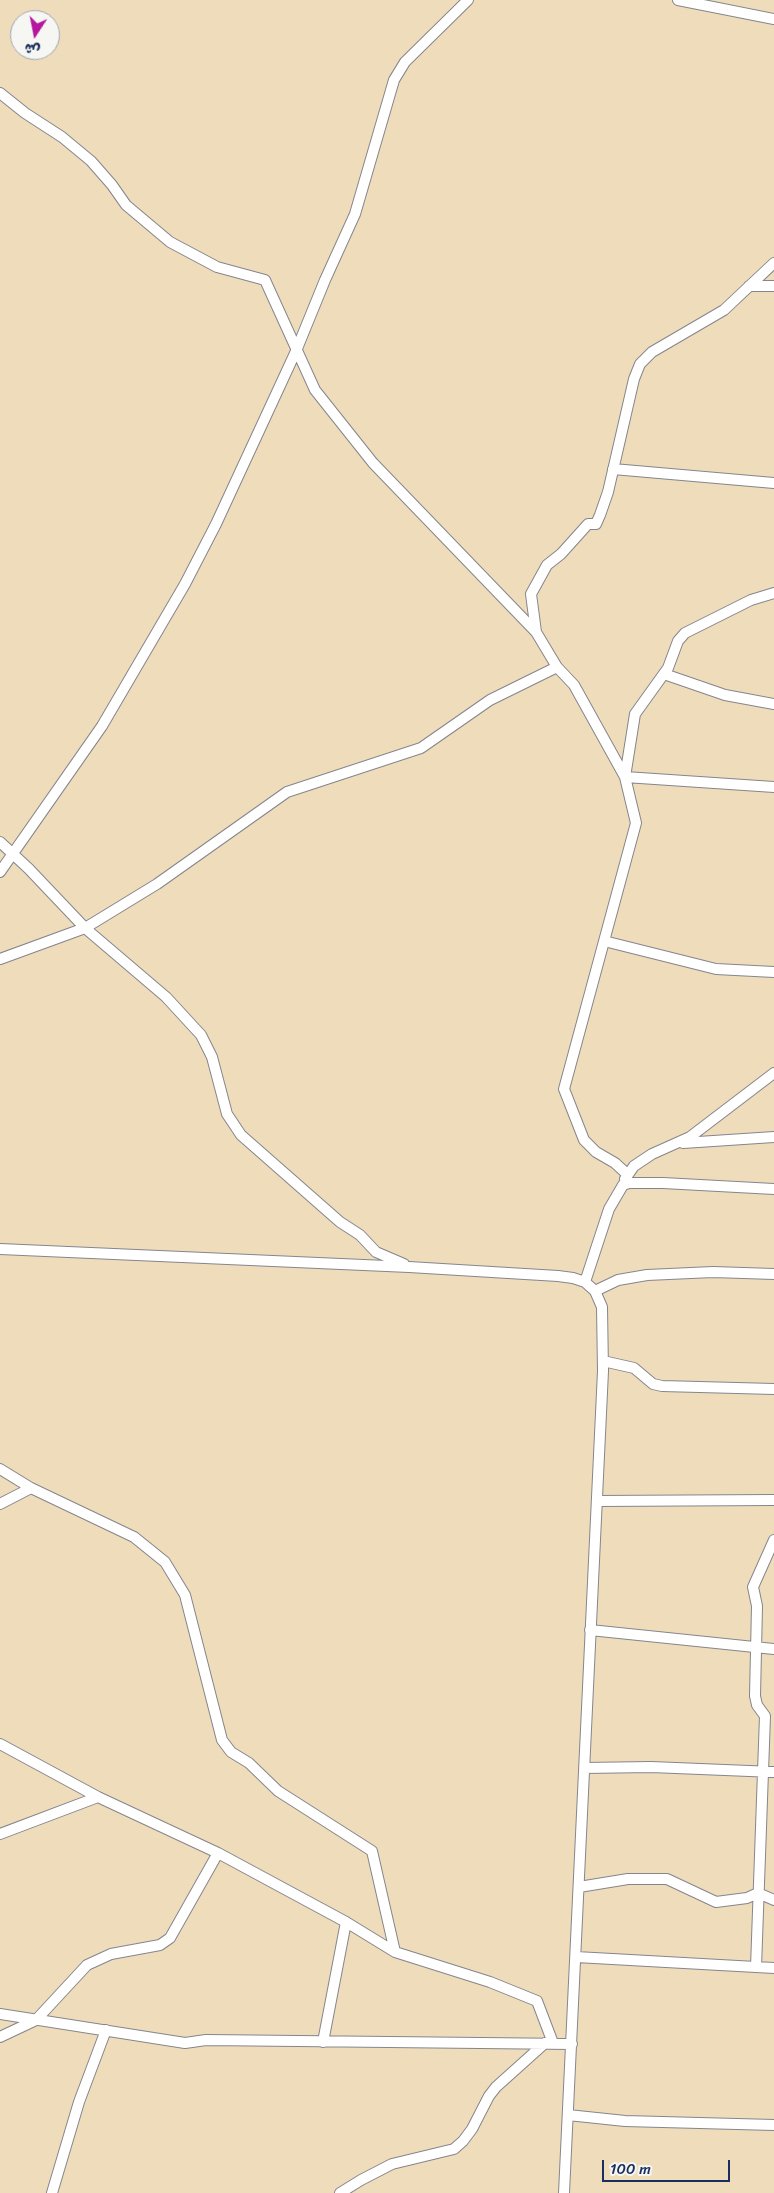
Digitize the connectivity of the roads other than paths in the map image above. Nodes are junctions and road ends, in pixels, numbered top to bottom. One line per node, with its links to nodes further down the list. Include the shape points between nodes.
1 (468, 0): 8 (street, via 405,62 394,80 355,214)
2 (678, 0): 3 (street)
3 (774, 19)
4 (0, 93): 8 (street, via 91,161 126,205 170,242 217,267 265,280)
5 (774, 263): 6 (street)
6 (749, 286): 7 (street); 9 (street, via 724,310 652,352 640,364)
7 (774, 286)
8 (296, 351): 12 (street, via 315,390 373,463); 19 (street, via 185,584 102,726)
9 (613, 469): 10 (street); 12 (street, via 604,507 596,524 588,524 547,565 531,594)
10 (774, 483)
11 (774, 593): 14 (street, via 751,600 685,633 678,640)
12 (536, 632): 13 (street)
13 (557, 667): 16 (street, via 574,686); 21 (street, via 490,700 422,748 288,792 157,884)
14 (664, 674): 15 (street, via 725,695); 16 (street, via 637,709)
15 (774, 704)
16 (624, 777): 17 (street); 22 (street, via 636,823)
17 (774, 787)
18 (0, 842): 19 (street)
19 (13, 853): 20 (street); 21 (street)
20 (0, 872)
21 (85, 928): 23 (street); 34 (street, via 166,997 201,1035 212,1057 228,1114 241,1135 376,1252)
22 (604, 941): 24 (street, via 716,969); 28 (street, via 564,1089 584,1140)
23 (0, 959)
24 (774, 972)
25 (774, 1073): 27 (street, via 690,1137)
26 (774, 1137): 27 (street)
27 (676, 1144): 28 (street, via 652,1154)
28 (627, 1174): 29 (street)
29 (623, 1185): 30 (street, via 663,1183); 36 (street, via 609,1209)
30 (774, 1189)
31 (0, 1242): 33 (street)
32 (0, 1249): 33 (street)
33 (15, 1250): 34 (street)
34 (409, 1267): 36 (street, via 573,1278)
35 (774, 1274): 37 (street, via 647,1275 618,1280)
36 (585, 1282): 37 (street)
37 (595, 1291): 38 (street, via 602,1307)
38 (603, 1361): 39 (street, via 634,1368 653,1384 662,1386); 43 (street)
39 (774, 1389)
40 (0, 1469): 41 (street)
41 (31, 1488): 44 (street); 60 (street, via 134,1536 164,1562 185,1595 222,1740 231,1752 249,1763 278,1790 372,1851)
42 (774, 1500): 43 (street)
43 (597, 1501): 46 (street)
44 (0, 1504)
45 (774, 1540): 47 (street, via 753,1587 757,1606)
46 (590, 1630): 47 (street); 50 (street)
47 (756, 1649): 48 (street); 51 (street, via 754,1696 765,1716)
48 (774, 1649)
49 (0, 1744): 53 (street)
50 (584, 1768): 51 (street); 56 (street)
51 (762, 1771): 52 (street); 57 (street)
52 (774, 1772)
53 (98, 1797): 54 (street); 55 (street)
54 (0, 1834)
55 (218, 1853): 59 (street); 65 (street, via 170,1938 160,1945 111,1954 87,1965)
56 (579, 1887): 57 (street, via 628,1879 667,1878 716,1902 748,1898); 61 (street)
57 (758, 1893): 58 (street); 62 (street)
58 (774, 1900)
59 (346, 1922): 60 (street); 68 (street)
60 (394, 1952): 69 (street, via 490,1982 537,2001)
61 (576, 1957): 62 (street); 70 (street)
62 (756, 1967): 63 (street)
63 (774, 1968)
64 (0, 2014): 65 (street)
65 (36, 2020): 66 (street); 67 (street)
66 (106, 2030): 68 (street, via 185,2043 206,2040); 73 (street, via 79,2102)
67 (0, 2037)
68 (323, 2042): 69 (street)
69 (549, 2044): 70 (street); 74 (street, via 496,2087 464,2141 454,2148 392,2164)
70 (572, 2044): 71 (street)
71 (568, 2115): 72 (street, via 625,2121); 75 (street)
72 (774, 2124)
73 (52, 2193)
74 (340, 2193)
75 (564, 2193)

